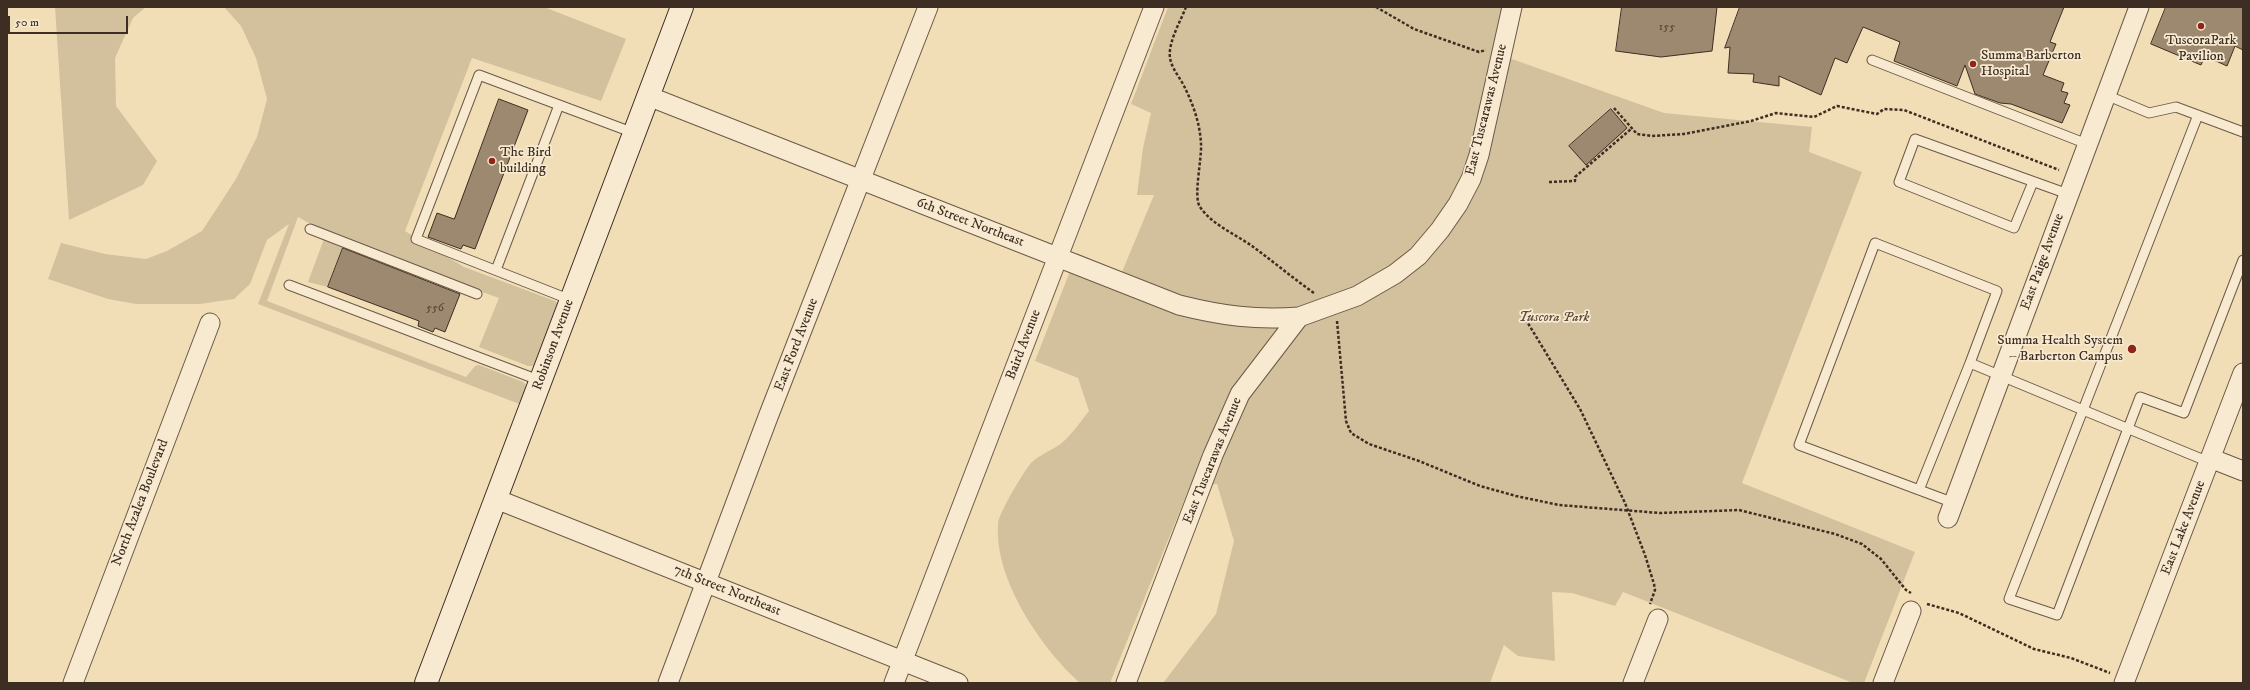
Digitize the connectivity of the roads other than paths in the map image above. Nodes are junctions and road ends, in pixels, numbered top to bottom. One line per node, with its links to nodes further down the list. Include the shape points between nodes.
1 (928, 7): 14 (street, East Ford Avenue)
2 (1154, 7): 18 (street, Baird Avenue)
3 (1512, 7): 24 (street, East Tuscarawas Avenue, via 1479,155 1458,204 1418,256 1395,274 1357,296)
4 (2139, 7): 7 (street, East Paige Avenue)
5 (678, 8): 8 (main road, Robinson Avenue)
6 (1872, 60): 13 (lane)
7 (2106, 95): 10 (lane, via 2149,113 2176,107); 13 (street, East Paige Avenue)
8 (648, 96): 12 (main road, Robinson Avenue); 14 (street, 6th Street Northeast)
9 (559, 105): 12 (lane); 20 (lane); 20 (lane, via 479,75 416,239)
10 (2198, 115): 11 (lane); 30 (lane)
11 (2243, 132)
12 (634, 133): 23 (main road, Robinson Avenue)
13 (2087, 144): 16 (street, East Paige Avenue)
14 (861, 180): 18 (street, 6th Street Northeast); 37 (street, East Ford Avenue)
15 (2033, 182): 15 (lane, via 1915,139 1899,182 2014,228); 16 (lane)
16 (2068, 194): 28 (street, East Paige Avenue)
17 (310, 229): 22 (lane)
18 (1058, 257): 24 (street, 6th Street Northeast, via 1179,305 1243,318); 40 (street, Baird Avenue)
19 (2243, 260): 31 (lane, via 2184,413 2140,397)
20 (496, 270): 23 (lane)
21 (289, 286): 29 (lane)
22 (477, 294)
23 (571, 300): 29 (main road, Robinson Avenue)
24 (1299, 318): 47 (street, East Tuscarawas Avenue, via 1240,394 1225,424)
25 (210, 323): 42 (street, North Azalea Boulevard)
26 (1970, 363): 28 (lane); 34 (lane); 34 (lane, via 1997,291 1875,243 1799,445)
27 (2243, 373): 32 (street, East Lake Avenue)
28 (2002, 377): 30 (lane); 36 (street, East Paige Avenue)
29 (541, 381): 35 (main road, Robinson Avenue)
30 (2083, 410): 31 (lane); 31 (lane, via 2009,599 2057,615)
31 (2128, 429): 32 (lane)
32 (2209, 460): 33 (street); 41 (street, East Lake Avenue)
33 (2243, 471)
34 (1919, 490): 36 (lane)
35 (496, 500): 37 (street, 7th Street Northeast); 43 (main road, Robinson Avenue)
36 (1951, 511)
37 (706, 583): 40 (street, 7th Street Northeast); 44 (street, East Ford Avenue)
38 (1917, 603): 49 (street)
39 (1654, 612): 48 (street, via 1641,647)
40 (903, 661): 45 (street, Baird Avenue); 46 (street, 7th Street Northeast)
41 (2125, 682)
42 (73, 683)
43 (426, 683)
44 (668, 683)
45 (894, 683)
46 (958, 683)
47 (1126, 683)
48 (1633, 683)
49 (1883, 683)

